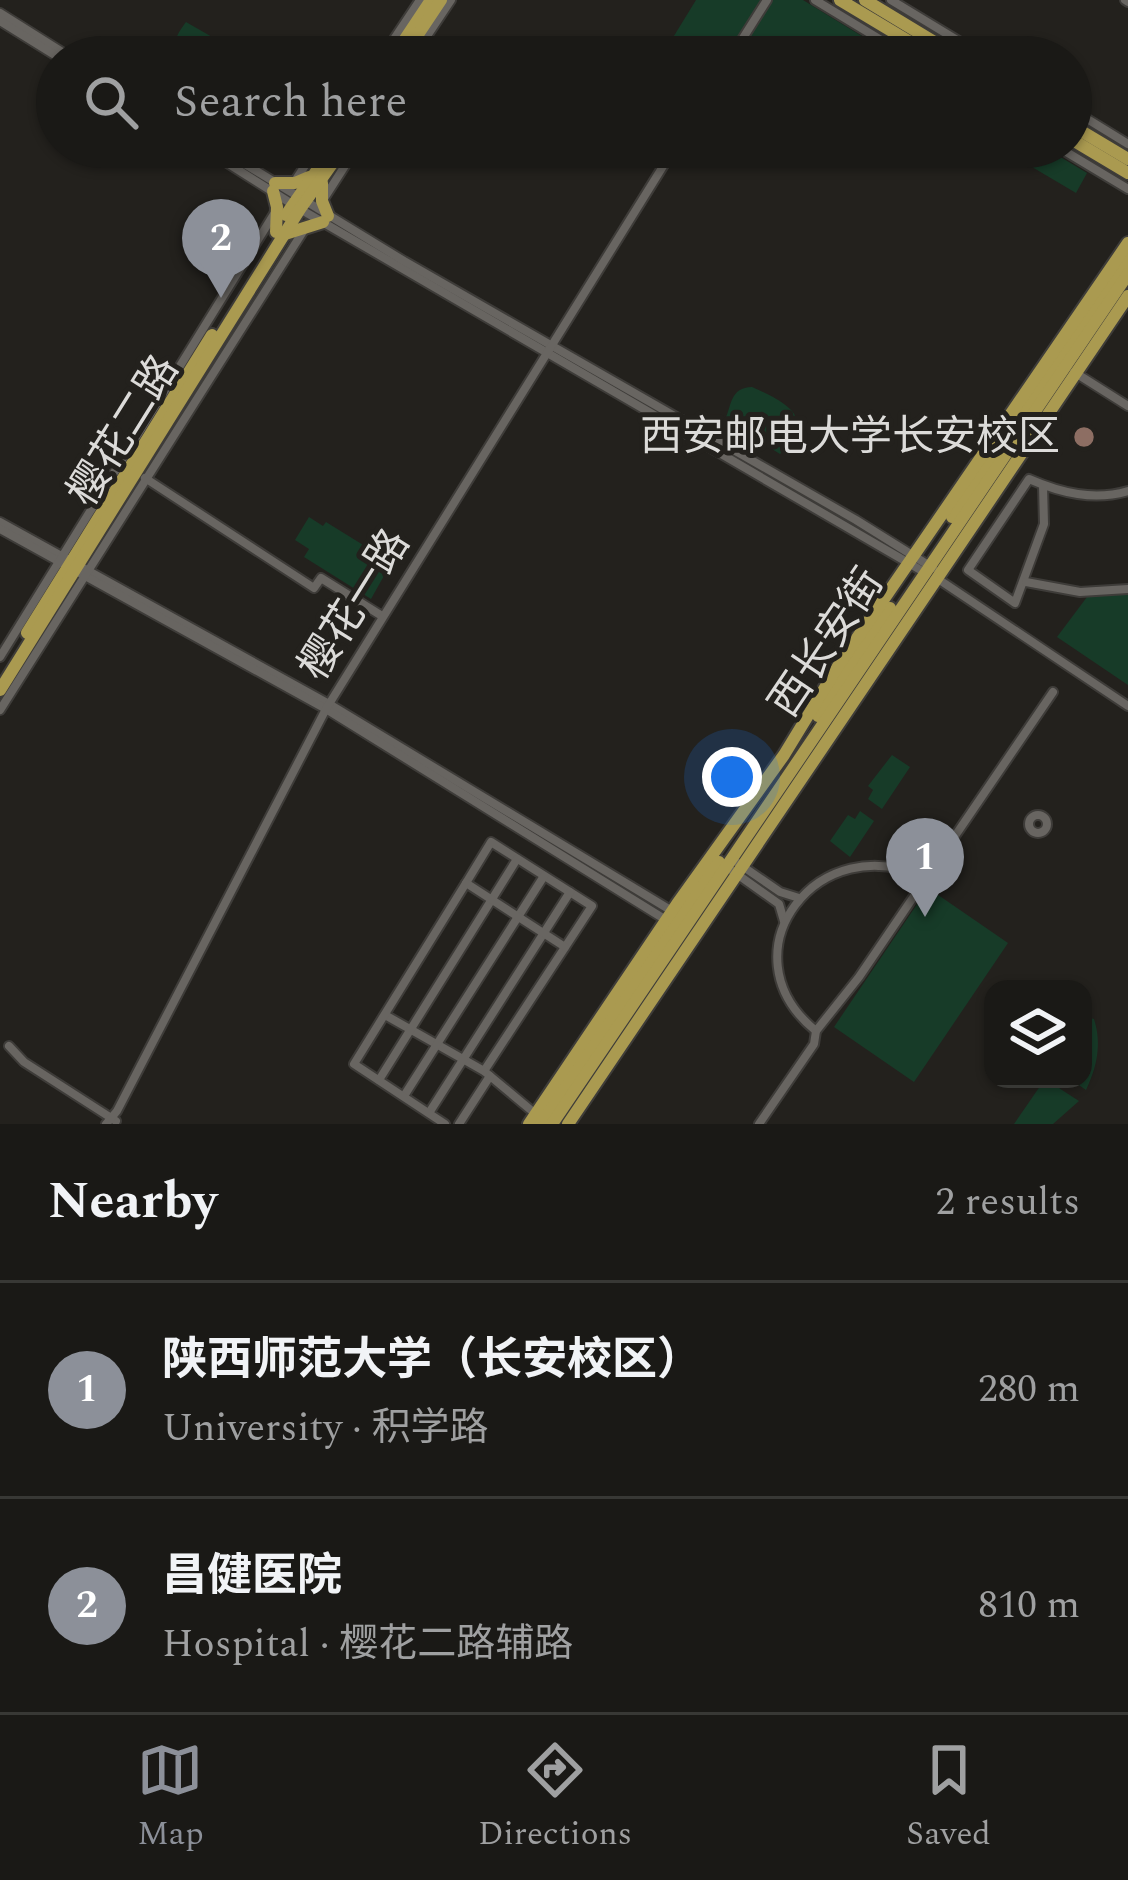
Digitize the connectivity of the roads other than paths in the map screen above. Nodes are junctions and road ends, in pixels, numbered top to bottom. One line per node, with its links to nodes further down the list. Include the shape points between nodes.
1 (420, 0): 12 (street)
2 (430, 0): 13 (main road)
3 (441, 0): 14 (main road)
4 (451, 0): 15 (street)
5 (766, 0): 16 (street)
6 (815, 0): 17 (street)
7 (840, 0): 18 (main road)
8 (865, 0): 10 (main road)
9 (890, 0): 10 (street)
10 (902, 9): 19 (main road); 20 (street)
11 (0, 17): 21 (street); 22 (street)
12 (396, 36)
13 (407, 36)
14 (417, 36)
15 (426, 36)
16 (744, 36)
17 (874, 36)
18 (900, 36)
19 (934, 36)
20 (949, 36)
21 (36, 38)
22 (36, 42)
23 (1092, 123): 25 (street)
24 (1092, 137): 27 (main road)
25 (1128, 144)
26 (1092, 152): 36 (main road)
27 (1128, 159)
28 (1092, 167): 40 (street)
29 (240, 168): 39 (street)
30 (247, 168): 39 (street)
31 (303, 168): 38 (street)
32 (323, 168): 37 (main road, 樱花二路)
33 (326, 168): 37 (main road, 樱花二路)
34 (343, 168): 41 (street)
35 (662, 168): 51 (street, 樱花一路)
36 (1128, 173)
37 (319, 177): 38 (main road); 41 (main road); 42 (main road, 樱花二路)
38 (293, 183): 39 (main road)
39 (274, 187): 42 (street); 43 (main road)
40 (1128, 189)
41 (322, 201): 44 (main road)
42 (300, 204): 44 (street); 46 (main road, 樱花二路)
43 (278, 207): 46 (main road); 58 (street, via 123,462)
44 (325, 219): 45 (main road); 51 (street)
45 (307, 225): 46 (main road); 54 (street)
46 (280, 233): 58 (main road, 樱花二路)
47 (1128, 243): 59 (main road)
48 (1128, 258): 52 (main road, 西长安街)
49 (1128, 274): 52 (main road, 西长安街)
50 (1128, 296): 52 (main road)
51 (549, 348): 59 (street); 62 (street, 樱花一路)
52 (1066, 367): 53 (street); 59 (main road, 西长安街); 59 (main road)
53 (1128, 406)
54 (145, 478): 58 (street); 62 (street, via 314,588 321,578)
55 (1043, 485): 56 (street, via 1076,494); 60 (street, via 1044,524); 60 (street, via 1029,479 968,570 1015,603)
56 (1128, 491)
57 (0, 526): 58 (street)
58 (74, 566): 63 (street); 64 (main road, 樱花二路); 65 (main road, 樱花二路); 68 (street); 69 (street)
59 (925, 568): 67 (street); 71 (main road, 西长安街); 79 (main road, 西长安街)
60 (1026, 582): 61 (street, via 1080,592)
61 (1128, 589)
62 (382, 616): 68 (street, 樱花一路)
63 (0, 657)
64 (0, 676)
65 (0, 690)
66 (1053, 692): 73 (street)
67 (1128, 703)
68 (327, 706): 79 (street); 93 (street, 樱花一路)
69 (0, 710)
70 (517, 859): 72 (street); 74 (street, via 491,842); 77 (street)
71 (734, 866): 76 (street); 79 (main road, 西长安街); 81 (street, via 779,904); 97 (main road)
72 (544, 876): 75 (street); 78 (street)
73 (926, 880): 76 (street, via 886,865 855,865); 85 (street)
74 (466, 883): 77 (street); 83 (street)
75 (570, 892): 80 (street); 82 (street, via 592,907)
76 (799, 898): 81 (street)
77 (492, 899): 78 (street); 84 (street)
78 (518, 916): 80 (street); 87 (street)
79 (678, 921): 94 (main road, 西长安街)
80 (543, 933): 82 (street); 88 (street)
81 (780, 936): 85 (street, via 782,988)
82 (565, 946): 89 (street)
83 (385, 1015): 84 (street); 90 (street, via 354,1064)
84 (410, 1031): 87 (street); 90 (street)
85 (816, 1031): 98 (street)
86 (9, 1046): 93 (street)
87 (434, 1046): 88 (street); 91 (street)
88 (462, 1057): 89 (street); 92 (street)
89 (487, 1074): 94 (street); 96 (street)
90 (379, 1080): 91 (street)
91 (404, 1096): 92 (street)
92 (429, 1113): 95 (street)
93 (113, 1120)
94 (541, 1121)
95 (445, 1124)
96 (459, 1124)
97 (568, 1124)
98 (759, 1124)

